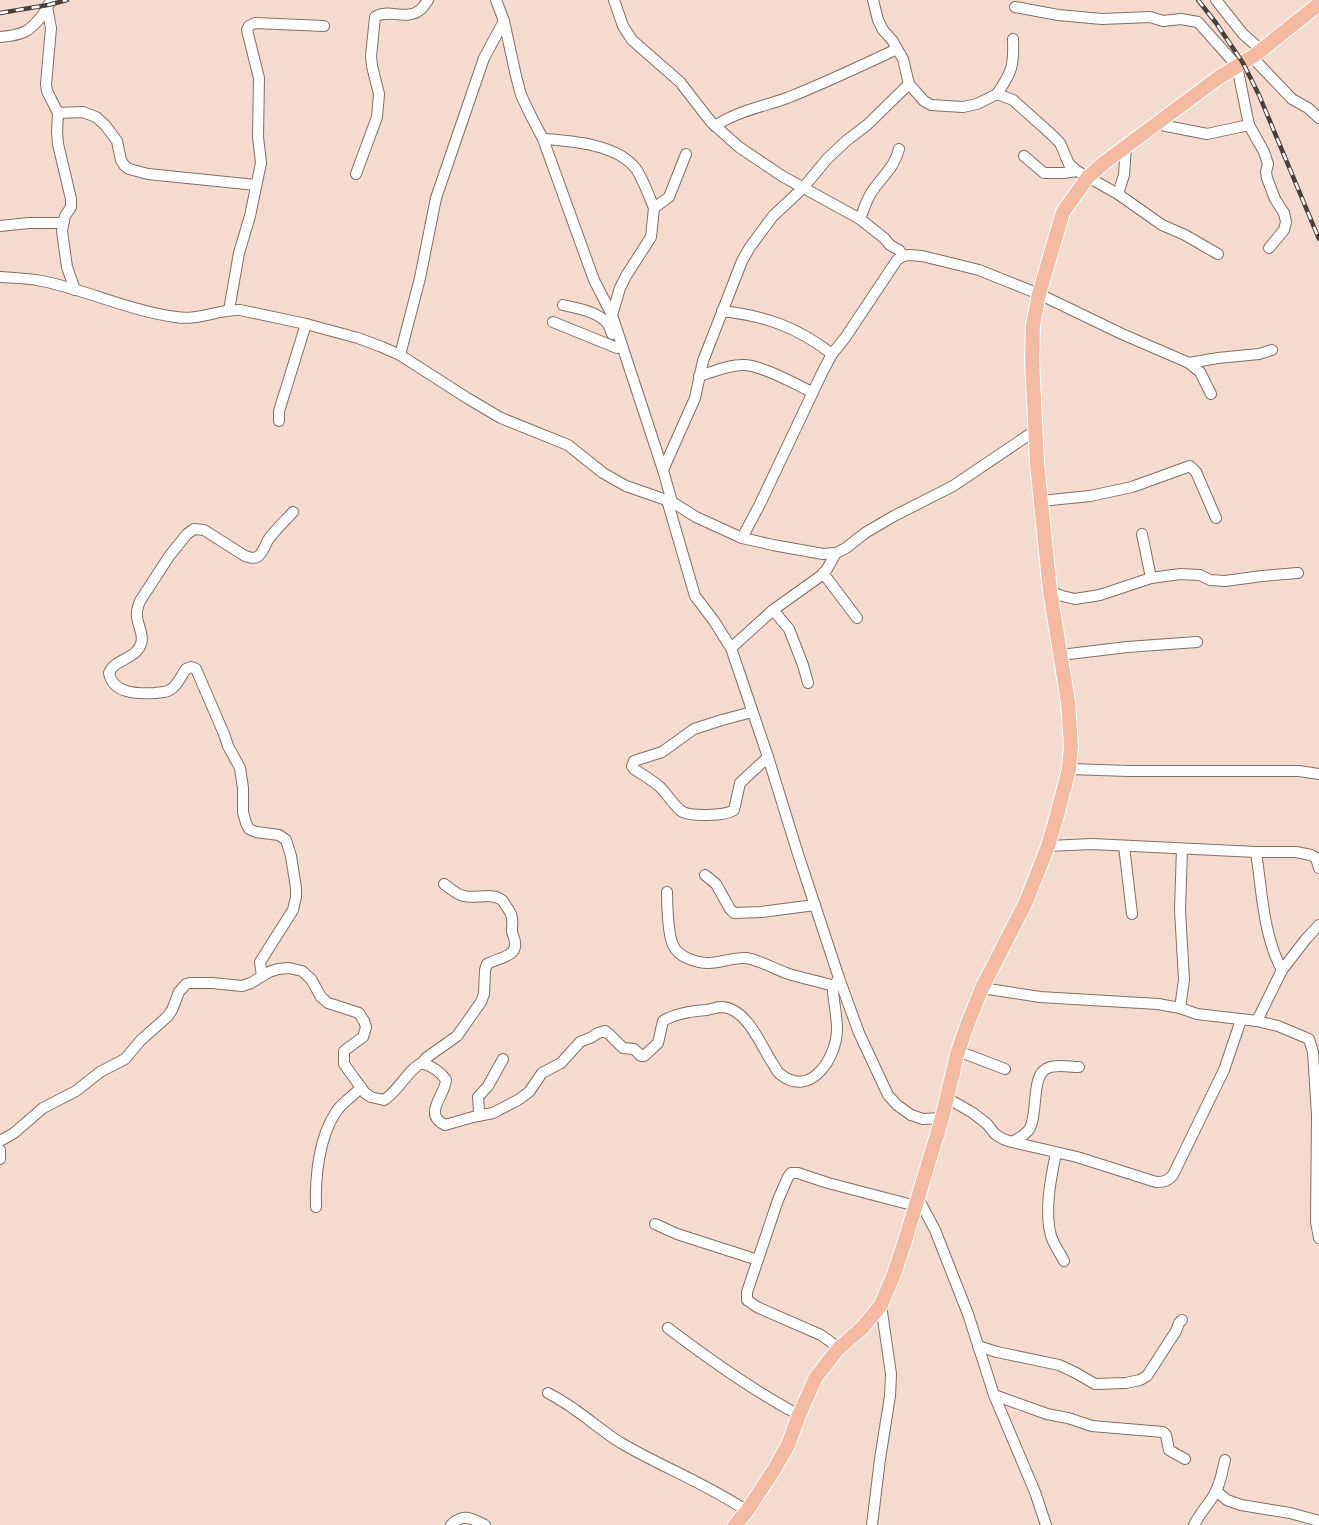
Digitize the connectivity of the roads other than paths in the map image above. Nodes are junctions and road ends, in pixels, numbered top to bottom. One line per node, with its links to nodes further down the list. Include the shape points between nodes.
1 (428, 0): 29 (street, via 420,11 375,17 371,56 379,94 378,116)
2 (507, 0): 6 (street)
3 (614, 0): 23 (street, via 632,40 680,82)
4 (872, 0): 14 (street, via 883,30)
5 (1216, 0): 15 (street)
6 (497, 3): 10 (street)
7 (50, 4): 12 (street, via 29,30 16,36); 19 (street, via 46,84)
8 (1319, 4): 15 (main road)
9 (1015, 7): 16 (street, via 1102,19 1150,17 1163,21 1192,20 1198,22)
10 (504, 21): 24 (street, via 521,95); 53 (street, via 484,58 436,198)
11 (324, 26): 31 (street, via 255,23 247,30 260,78 258,137 261,163)
12 (0, 37)
13 (1013, 39): 18 (street, via 1014,59 1009,76)
14 (897, 48): 17 (street); 23 (street, via 821,85 741,112)
15 (1256, 54): 16 (main road); 20 (street, via 1292,99)
16 (1237, 66): 21 (main road); 22 (street)
17 (909, 84): 18 (street, via 931,105 964,107); 32 (street, via 867,126 827,159)
18 (996, 94): 30 (street, via 1013,100 1056,138 1070,164)
19 (58, 113): 31 (street, via 83,112 96,117 117,141 121,160 129,169 148,174); 36 (street, via 58,144 72,203)
20 (1319, 118)
21 (1156, 124): 22 (street, via 1207,134); 25 (main road)
22 (1249, 125): 38 (street, via 1264,152 1268,164 1267,178 1286,222 1284,230)
23 (715, 126): 32 (street, via 739,147)
24 (543, 139): 34 (street, via 589,144 625,159 636,169); 47 (street, via 594,280)
25 (1126, 147): 30 (main road); 33 (street, via 1124,175)
26 (899, 149): 35 (street, via 891,168 872,191)
27 (686, 154): 34 (street, via 669,197)
28 (1024, 156): 30 (street, via 1044,173)
29 (356, 174)
30 (1083, 174): 33 (street); 43 (main road, via 1063,212)
31 (256, 184): 45 (street, via 239,253)
32 (803, 188): 35 (street); 46 (street, via 774,216 750,247)
33 (1118, 194): 39 (street, via 1162,225)
34 (654, 208): 47 (street, via 651,237 626,276)
35 (860, 219): 40 (street)
36 (62, 223): 37 (street); 42 (street, via 67,267)
37 (0, 226)
38 (1268, 248)
39 (1218, 254)
40 (903, 256): 43 (street, via 922,256 979,270); 52 (street, via 897,260)
41 (0, 277): 42 (street, via 42,281)
42 (75, 290): 45 (street, via 177,318)
43 (1039, 294): 54 (street); 60 (main road, via 1032,359)
44 (563, 305): 50 (street, via 604,319)
45 (230, 310): 49 (street)
46 (722, 311): 52 (street, via 781,323 814,340); 56 (street)
47 (612, 315): 55 (street)
48 (553, 322): 50 (street)
49 (306, 324): 53 (street, via 358,338); 59 (street, via 279,411)
50 (617, 348): 55 (street)
51 (1272, 350): 54 (street)
52 (832, 354): 57 (street)
53 (400, 355): 62 (street, via 501,418 568,445 626,486)
54 (1190, 363): 58 (street, via 1200,372)
55 (629, 367): 61 (street)
56 (699, 376): 57 (street, via 746,365); 61 (street, via 695,398)
57 (812, 392): 67 (street)
58 (1211, 394)
59 (279, 421)
60 (1036, 430): 63 (main road); 68 (street, via 953,486 894,516)
61 (663, 470): 62 (street)
62 (670, 501): 67 (street); 76 (street, via 695,596)
63 (1041, 501): 65 (street, via 1090,496 1148,482 1190,466 1196,472); 72 (main road)
64 (293, 512): 95 (street, via 257,557 245,556 199,528 191,531 170,555 140,601 137,618 141,630 140,646 131,656 116,663 109,673 119,688 142,694 167,692 176,686 186,668 196,669 240,768 249,829 286,840 296,897 293,910 260,962)
65 (1216, 518)
66 (1142, 534): 71 (street)
67 (742, 538): 68 (street, via 823,554)
68 (836, 553): 69 (street)
69 (823, 573): 73 (street); 74 (street)
70 (1298, 573): 71 (street, via 1225,581 1180,574)
71 (1150, 578): 72 (street, via 1087,598 1075,599)
72 (1050, 591): 77 (main road)
73 (773, 610): 76 (street); 78 (street, via 789,629)
74 (857, 618)
75 (1197, 642): 77 (street)
76 (731, 648): 79 (street)
77 (1061, 655): 81 (main road, via 1069,711)
78 (808, 683)
79 (752, 712): 80 (street); 80 (street, via 694,729 662,752 634,761 632,766 660,787 682,812 721,814 734,810 740,783)
80 (768, 757): 91 (street)
81 (1069, 769): 82 (street); 83 (main road)
82 (1319, 774)
83 (1048, 846): 84 (street); 97 (main road, via 1026,902)
84 (1124, 846): 85 (street); 92 (street)
85 (1182, 849): 86 (street); 98 (street, via 1180,910 1184,980)
86 (1256, 852): 87 (street, via 1311,854); 94 (street, via 1268,929)
87 (1319, 868)
88 (705, 874): 91 (street, via 716,884 734,913)
89 (444, 884): 103 (street, via 461,896 492,896 502,900 513,918 512,935 516,948 514,952 487,964 481,1002 457,1036)
90 (666, 892): 96 (street, via 672,944 691,960 710,963 749,959 790,974)
91 (816, 905): 96 (street)
92 (1132, 914)
93 (1319, 924): 94 (street)
94 (1282, 970): 100 (street)
95 (262, 976): 106 (street, via 278,969 302,971 311,979 321,997 359,1013 365,1032 344,1051 343,1057 345,1068); 110 (street, via 242,986 203,982 186,984 167,1017 125,1059 43,1108)
96 (837, 982): 108 (street, via 833,992 837,1030 833,1046 824,1068 806,1082 780,1074 748,1023 735,1012 722,1007 692,1010 663,1021 658,1043 644,1056 634,1049 623,1048 604,1031 582,1040 561,1063 542,1073 530,1092); 109 (street, via 888,1095 897,1106 911,1114 923,1119)
97 (982, 988): 98 (street, via 1040,998 1133,1002); 101 (main road)
98 (1180, 1008): 99 (street, via 1197,1014)
99 (1241, 1020): 100 (street); 113 (street, via 1224,1070 1169,1180 1156,1182)
100 (1258, 1021): 118 (street, via 1309,1039 1312,1045)
101 (958, 1051): 105 (street); 107 (main road)
102 (503, 1059): 108 (street, via 478,1097)
103 (422, 1063): 106 (street, via 384,1100 371,1097); 108 (street, via 446,1080 435,1109 435,1117 441,1124)
104 (1079, 1067): 111 (street, via 1052,1066 1041,1071 1030,1128)
105 (1006, 1068)
106 (361, 1087): 116 (street, via 336,1112 326,1132 319,1156)
107 (947, 1098): 109 (main road); 111 (street, via 973,1113 995,1134)
108 (482, 1116)
109 (942, 1118): 115 (main road)
110 (0, 1141)
111 (1012, 1142): 113 (street)
112 (0, 1150): 114 (street)
113 (1056, 1153): 120 (street, via 1049,1192 1049,1228)
114 (0, 1159)
115 (917, 1202): 119 (street, via 791,1173 778,1200); 121 (main road); 124 (street, via 935,1230)
116 (316, 1207)
117 (655, 1224): 119 (street)
118 (1319, 1238)
119 (758, 1260): 125 (street, via 747,1292 749,1303)
120 (1064, 1261)
121 (881, 1305): 125 (main road); 137 (street, via 891,1374)
122 (1182, 1320): 124 (street, via 1147,1376 1126,1383 1095,1384 1059,1365)
123 (668, 1328): 128 (street, via 741,1381)
124 (978, 1346): 127 (street)
125 (839, 1348): 128 (main road, via 816,1377)
126 (548, 1393): 132 (street, via 620,1442)
127 (994, 1395): 129 (street, via 1092,1426 1163,1432 1169,1450); 138 (street)
128 (799, 1415): 132 (main road, via 788,1445)
129 (1185, 1459)
130 (1225, 1460): 131 (street)
131 (1216, 1491): 133 (street, via 1241,1505); 139 (street)
132 (747, 1511): 136 (main road)
133 (1319, 1521)
134 (451, 1525): 135 (street, via 457,1519 467,1518)
135 (485, 1525)
136 (735, 1525)
137 (872, 1525)
138 (1046, 1525)
139 (1194, 1525)

